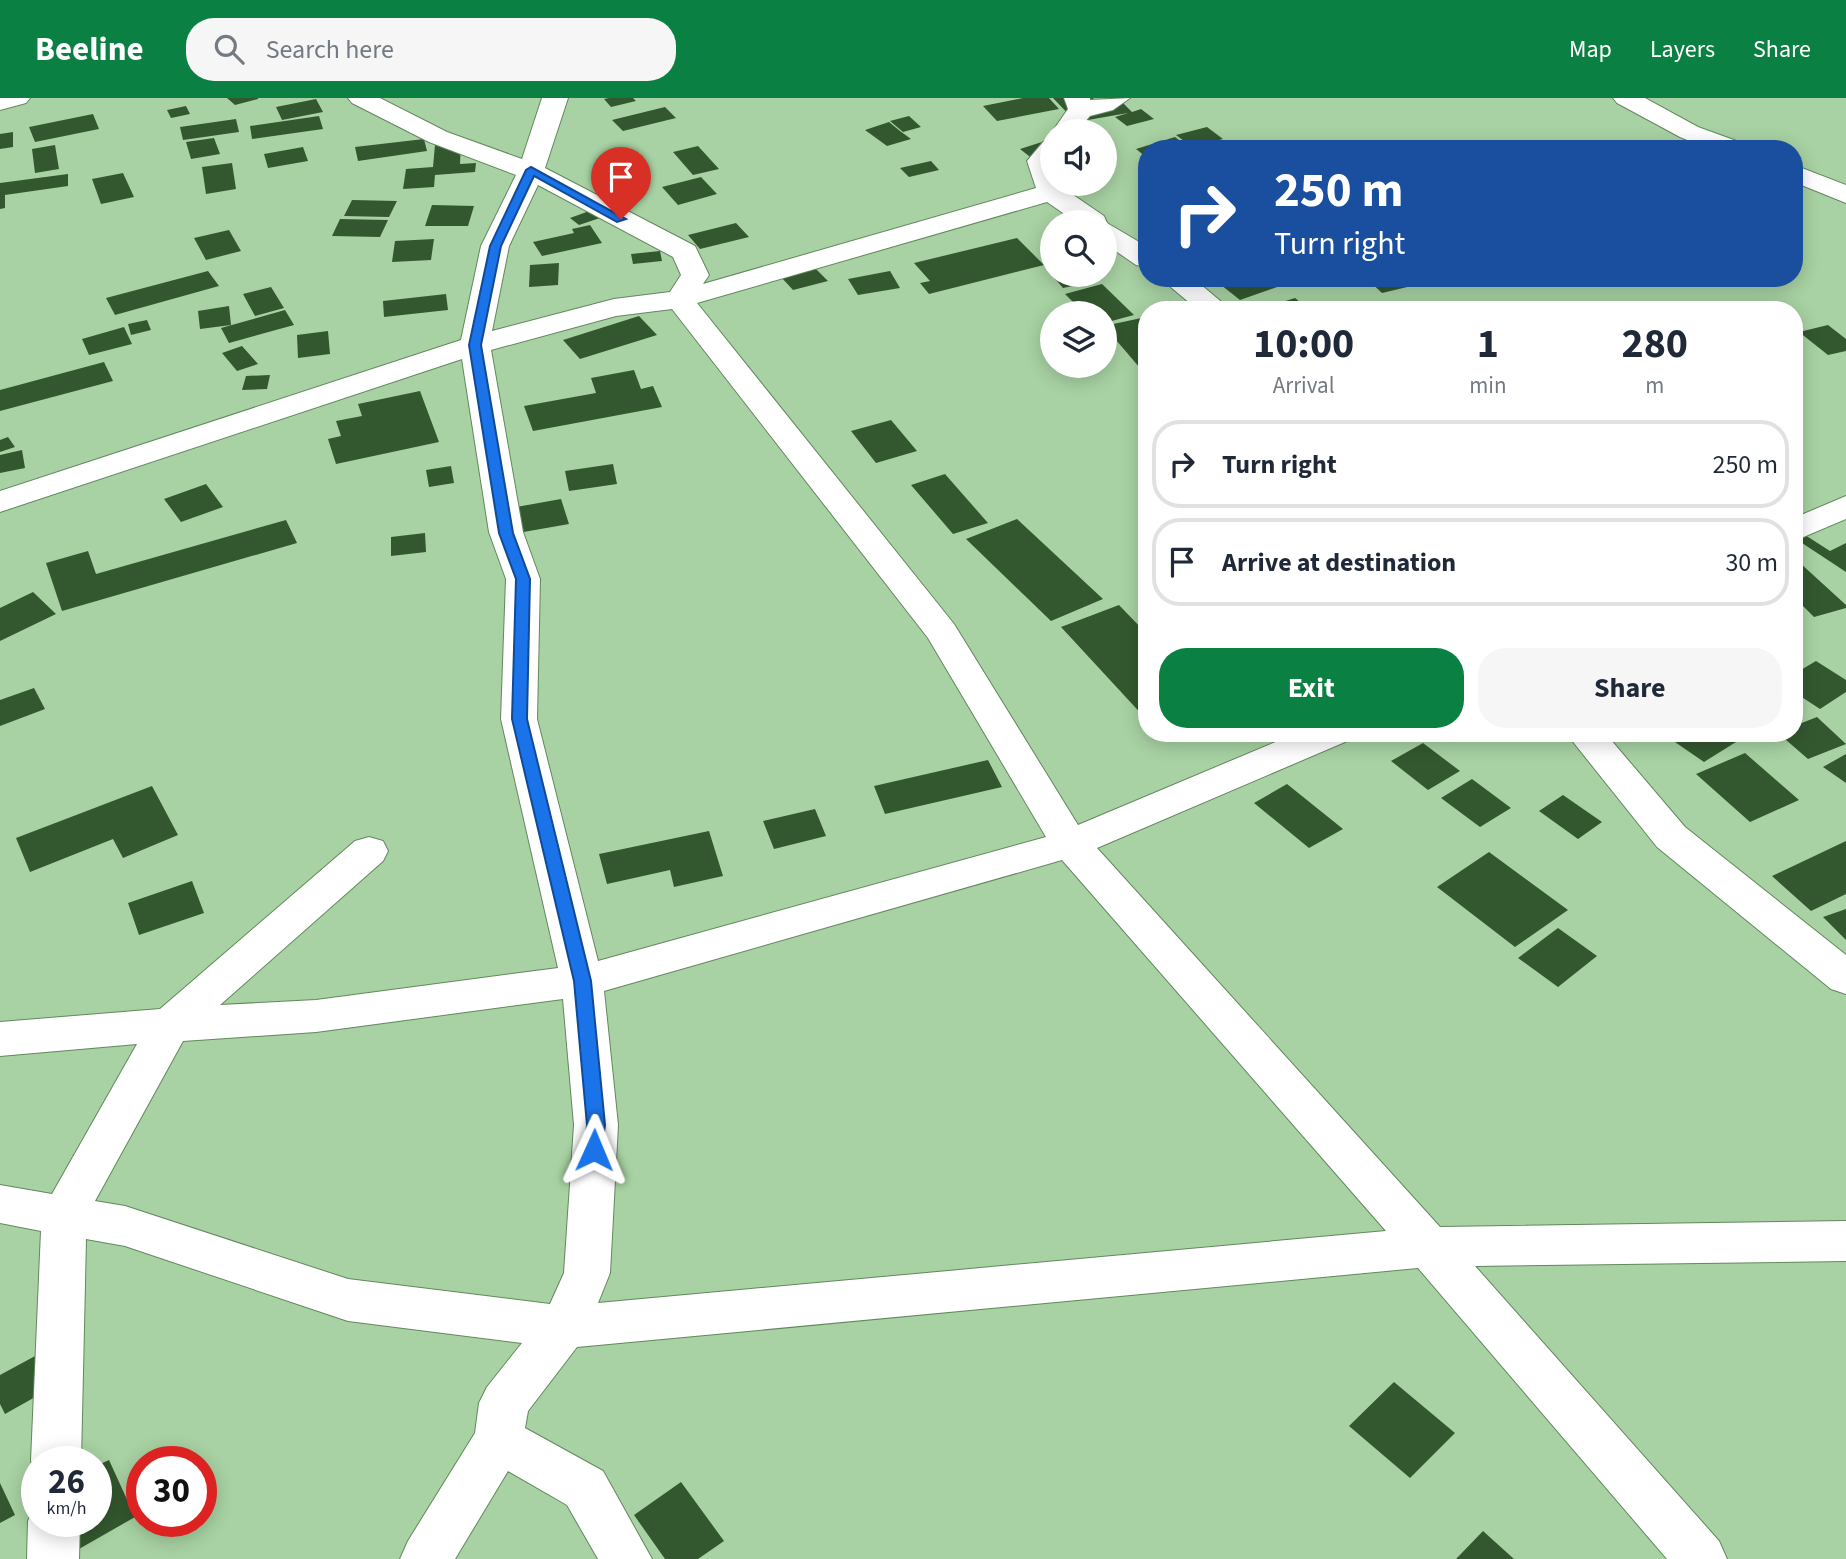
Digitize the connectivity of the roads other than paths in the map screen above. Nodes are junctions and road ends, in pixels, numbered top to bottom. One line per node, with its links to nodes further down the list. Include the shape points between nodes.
1 (17, 98): 6 (street)
2 (361, 98): 9 (street, via 439,137)
3 (555, 98): 9 (street)
4 (1117, 98): 7 (street, via 1104,106)
5 (1626, 98): 8 (street)
6 (0, 102)
7 (1079, 104)
8 (1709, 140)
9 (531, 170): 18 (street, via 685,252 695,275); 20 (street, via 495,246)
10 (1803, 177): 12 (street)
11 (1040, 195): 18 (street)
12 (1846, 195)
13 (1057, 196): 14 (street)
14 (1077, 210)
15 (1117, 239): 16 (street)
16 (1138, 253)
17 (1186, 287): 19 (street)
18 (679, 299): 20 (street, via 614,309); 26 (street, via 942,632)
19 (1205, 301)
20 (475, 345): 21 (street); 29 (street, via 506,533 523,579 519,719)
21 (0, 502)
22 (1840, 516): 23 (street)
23 (1803, 528)
24 (1311, 742): 26 (street)
25 (1592, 742): 28 (street, via 1671,837)
26 (1070, 844): 29 (street); 35 (street)
27 (369, 851): 30 (street)
28 (1846, 978)
29 (583, 981): 30 (street, via 316,1016); 36 (street, via 596,1125 587,1273)
30 (170, 1025): 31 (street); 33 (street)
31 (0, 1039)
32 (0, 1204): 33 (street)
33 (64, 1214): 36 (street, via 125,1226 348,1300); 38 (street)
34 (1846, 1241): 35 (street)
35 (1429, 1247): 36 (street); 43 (street)
36 (564, 1327): 37 (street, via 504,1403)
37 (499, 1438): 41 (street); 42 (street, via 585,1488)
38 (56, 1446)
39 (54, 1537): 40 (street)
40 (53, 1559)
41 (426, 1559)
42 (626, 1559)
43 (1701, 1559)

